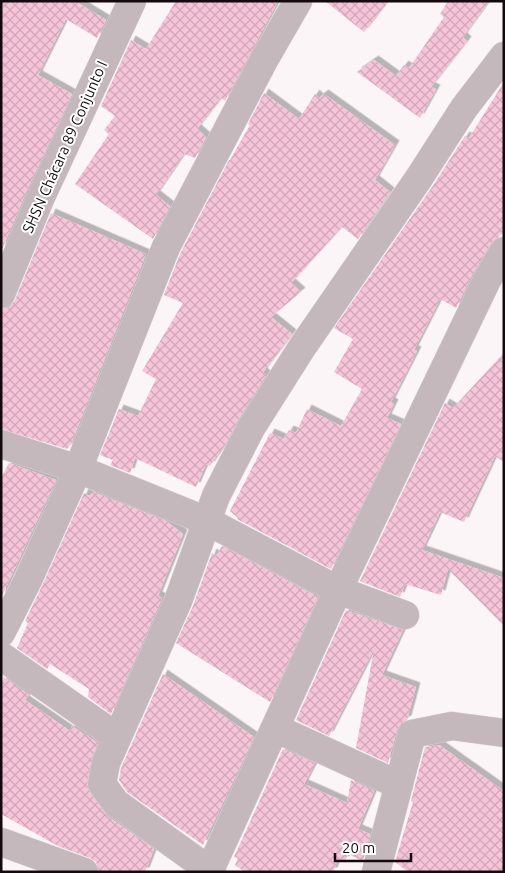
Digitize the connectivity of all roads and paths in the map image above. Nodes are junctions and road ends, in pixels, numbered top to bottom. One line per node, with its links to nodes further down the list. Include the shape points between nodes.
1 (132, 1): 5 (street, SHSN Chácara 89 Conjunto I, via 40,199)
2 (298, 1): 7 (street, via 166,247)
3 (504, 56): 8 (street, via 464,108 301,349 256,420 216,496)
4 (504, 251): 9 (street, via 486,280)
5 (1, 294)
6 (1, 444): 7 (street)
7 (78, 469): 8 (street); 11 (street)
8 (207, 522): 9 (street); 15 (street, via 172,617)
9 (338, 590): 10 (street); 13 (street)
10 (405, 615)
11 (1, 633)
12 (1, 656): 15 (street)
13 (275, 728): 16 (street); 18 (street)
14 (504, 733): 16 (street, via 452,726 412,734)
15 (117, 737): 18 (street, via 103,777 102,784 107,793 116,803)
16 (399, 785): 20 (street)
17 (1, 842): 19 (street)
18 (210, 871)
19 (84, 872)
20 (376, 872)

